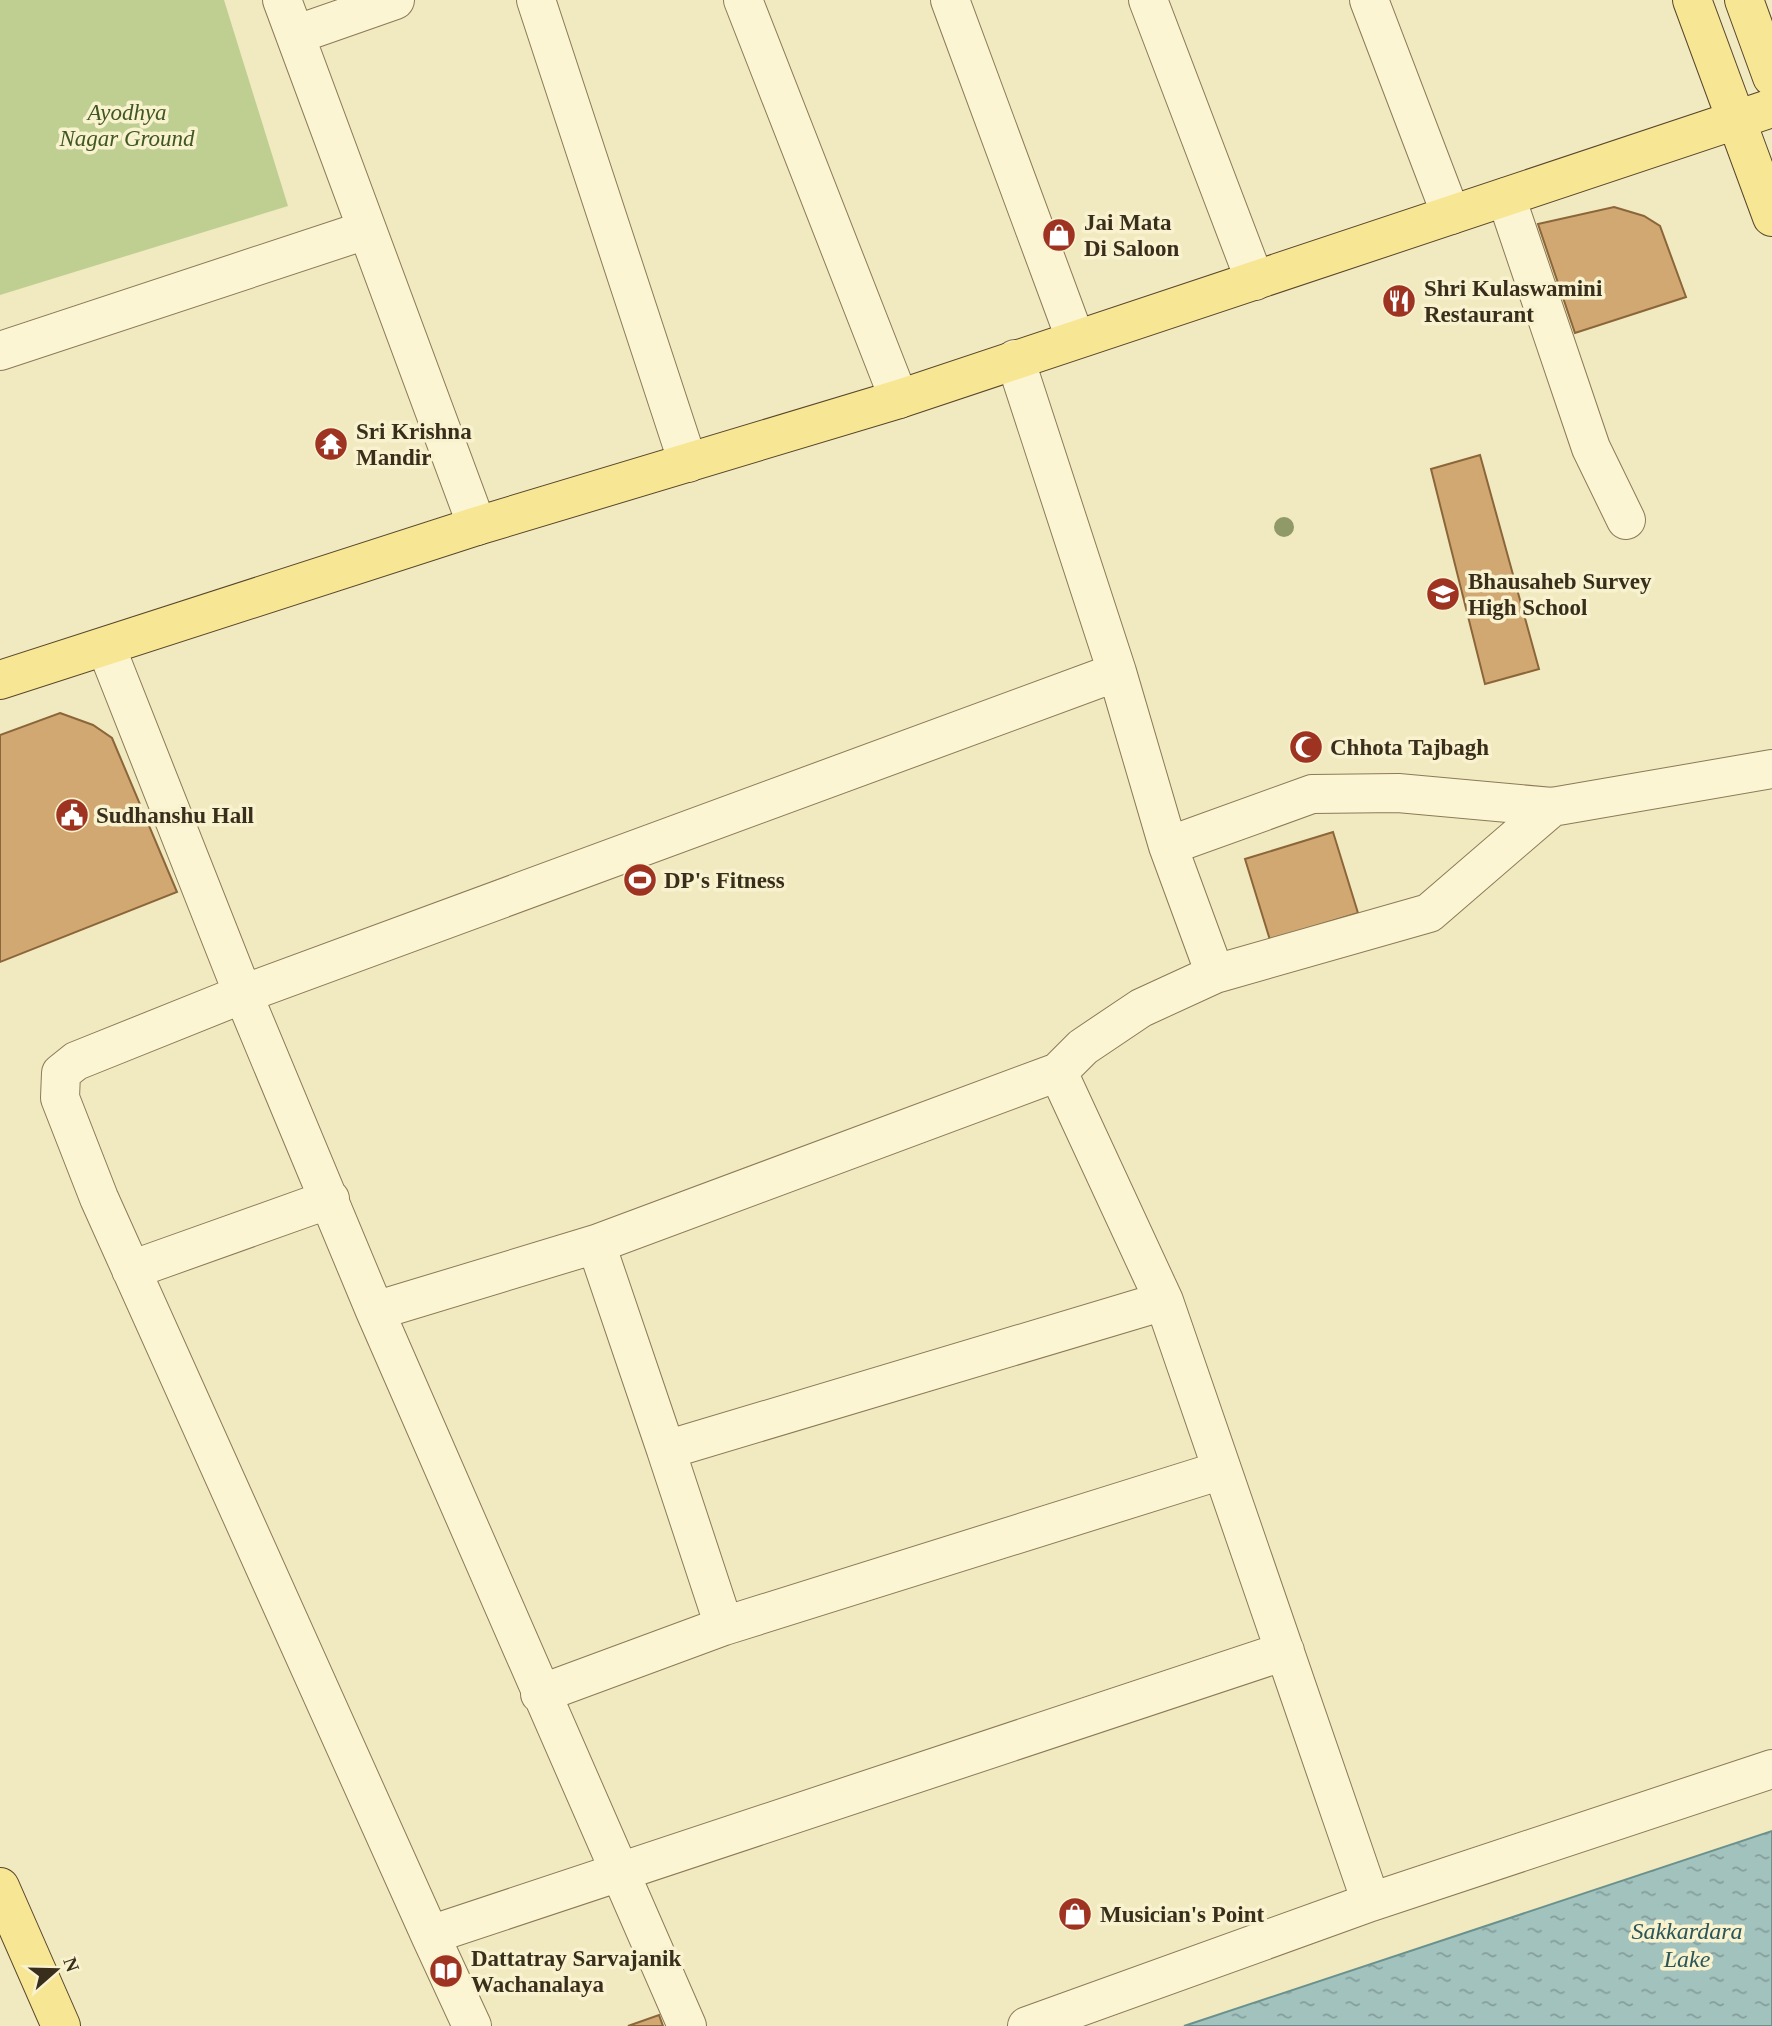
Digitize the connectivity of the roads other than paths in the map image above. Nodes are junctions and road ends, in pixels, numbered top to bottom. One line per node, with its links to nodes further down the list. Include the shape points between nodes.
1 (395, 0): 9 (street)
2 (536, 0): 21 (street)
3 (743, 0): 20 (street)
4 (950, 0): 17 (street)
5 (1148, 0): 16 (street)
6 (1369, 0): 13 (street)
7 (1692, 0): 11 (main road)
8 (1744, 0): 10 (main road)
9 (289, 17): 15 (street)
10 (1772, 77)
11 (1754, 114): 12 (main road); 14 (main road)
12 (1506, 197): 13 (main road); 22 (street, via 1591,448)
13 (1451, 215): 16 (main road)
14 (1772, 217)
15 (366, 230): 18 (street); 23 (street)
16 (1255, 281): 17 (main road)
17 (1076, 338): 19 (main road)
18 (0, 351)
19 (1015, 359): 20 (main road); 25 (street)
20 (899, 398): 21 (main road)
21 (688, 463): 23 (main road)
22 (1626, 520)
23 (477, 526): 24 (main road)
24 (106, 647): 26 (main road); 31 (street)
25 (1117, 672): 29 (street); 31 (street)
26 (0, 680)
27 (1772, 769): 28 (street)
28 (1552, 807): 29 (street, via 1398,793 1312,794); 30 (street, via 1429,913)
29 (1168, 846): 30 (street)
30 (1215, 974): 32 (street, via 1141,1008 1083,1047)
31 (243, 994): 33 (street); 35 (street, via 76,1060 61,1073 60,1098)
32 (1058, 1072): 34 (street); 36 (street)
33 (330, 1199): 35 (street); 37 (street)
34 (596, 1244): 37 (street); 38 (street)
35 (131, 1270): 47 (street)
36 (1164, 1301): 38 (street); 39 (street)
37 (374, 1311): 42 (street)
38 (666, 1450): 40 (street)
39 (1222, 1470): 40 (street); 41 (street)
40 (724, 1626): 42 (street)
41 (1285, 1651): 44 (street); 46 (street)
42 (540, 1694): 44 (street)
43 (1772, 1769): 46 (street)
44 (619, 1874): 47 (street); 50 (street)
45 (0, 1887): 48 (main road)
46 (1371, 1902): 51 (street)
47 (430, 1935): 49 (street)
48 (61, 2026)
49 (472, 2026)
50 (687, 2026)
51 (1027, 2026)

